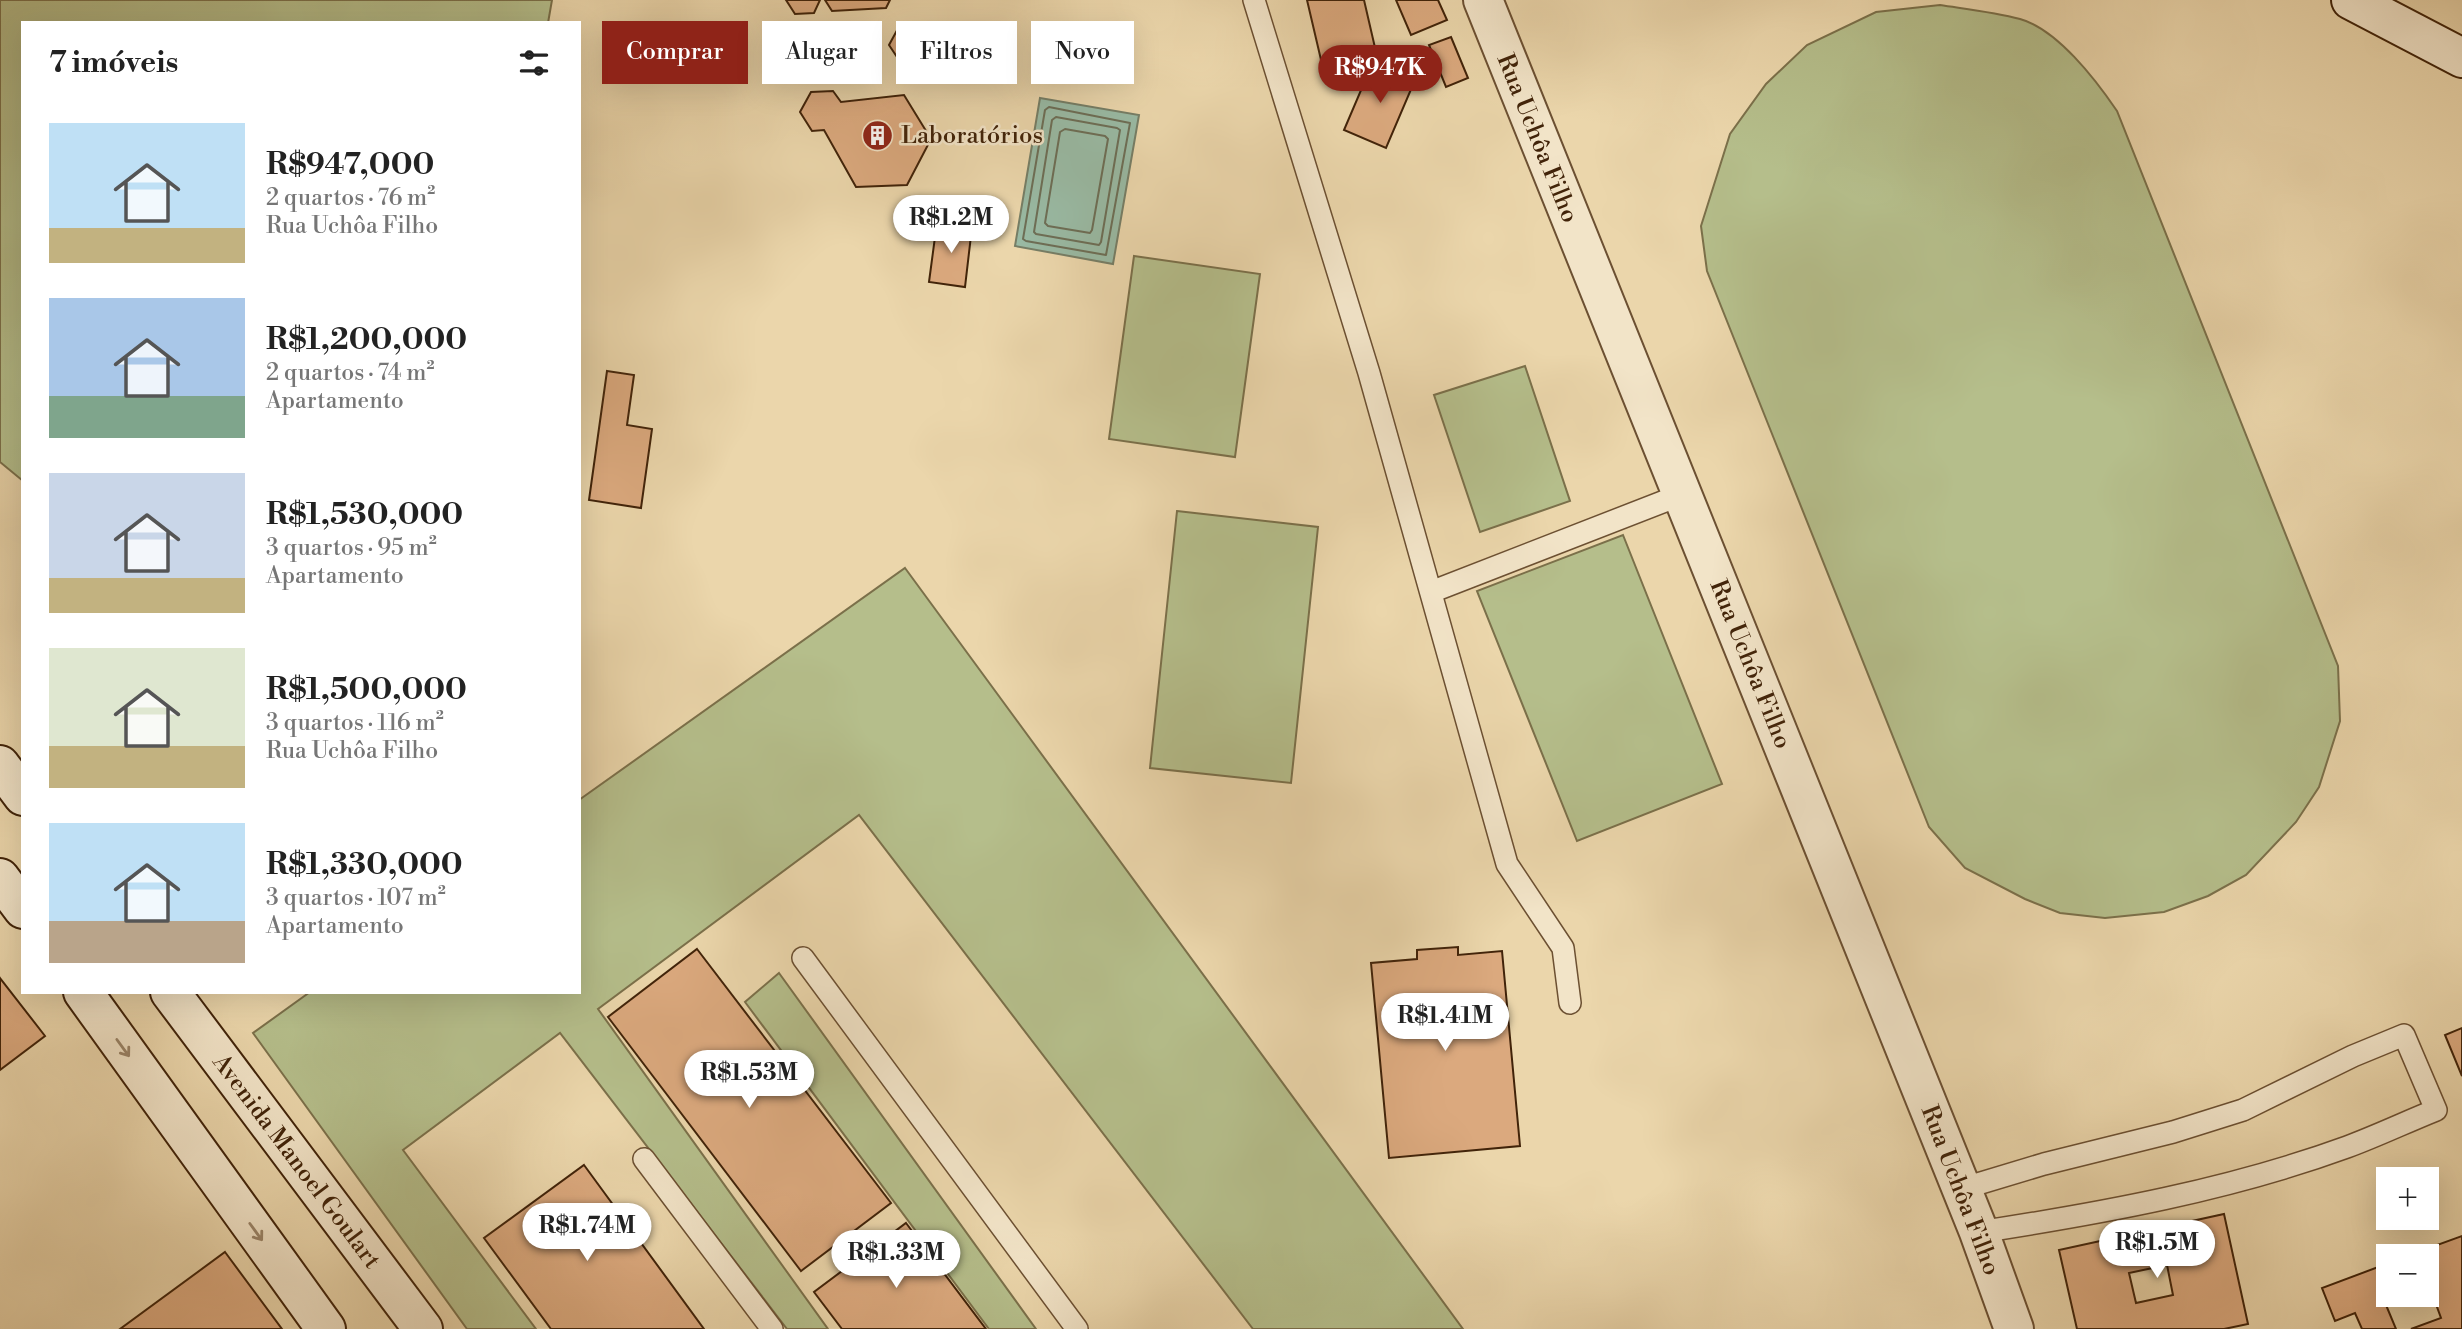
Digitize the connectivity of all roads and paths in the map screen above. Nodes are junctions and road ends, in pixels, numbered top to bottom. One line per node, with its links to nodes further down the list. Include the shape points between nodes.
1 (1254, 0): 6 (lane)
2 (1483, 0): 5 (street, Rua Uchôa Filho)
3 (2351, 0): 4 (street)
4 (2462, 58)
5 (1682, 494): 6 (lane); 16 (street, Rua Uchôa Filho)
6 (1431, 592): 14 (lane, via 1507,864 1563,948)
7 (0, 765): 8 (street)
8 (21, 793)
9 (0, 878): 10 (street)
10 (21, 906)
11 (803, 958): 21 (lane)
12 (84, 994): 18 (street, one-way to 18)
13 (172, 994): 19 (street, Avenida Manoel Goulart)
14 (1570, 1003)
15 (644, 1159): 20 (lane)
16 (1961, 1189): 17 (street, Rua Uchôa Filho); 17 (lane, via 2243,1110 2404,1035 2436,1110 2347,1147 2248,1178 2154,1201)
17 (1979, 1232): 22 (street, Rua Uchôa Filho)
18 (327, 1329)
19 (423, 1329)
20 (772, 1329)
21 (1077, 1329)
22 (2014, 1329)

